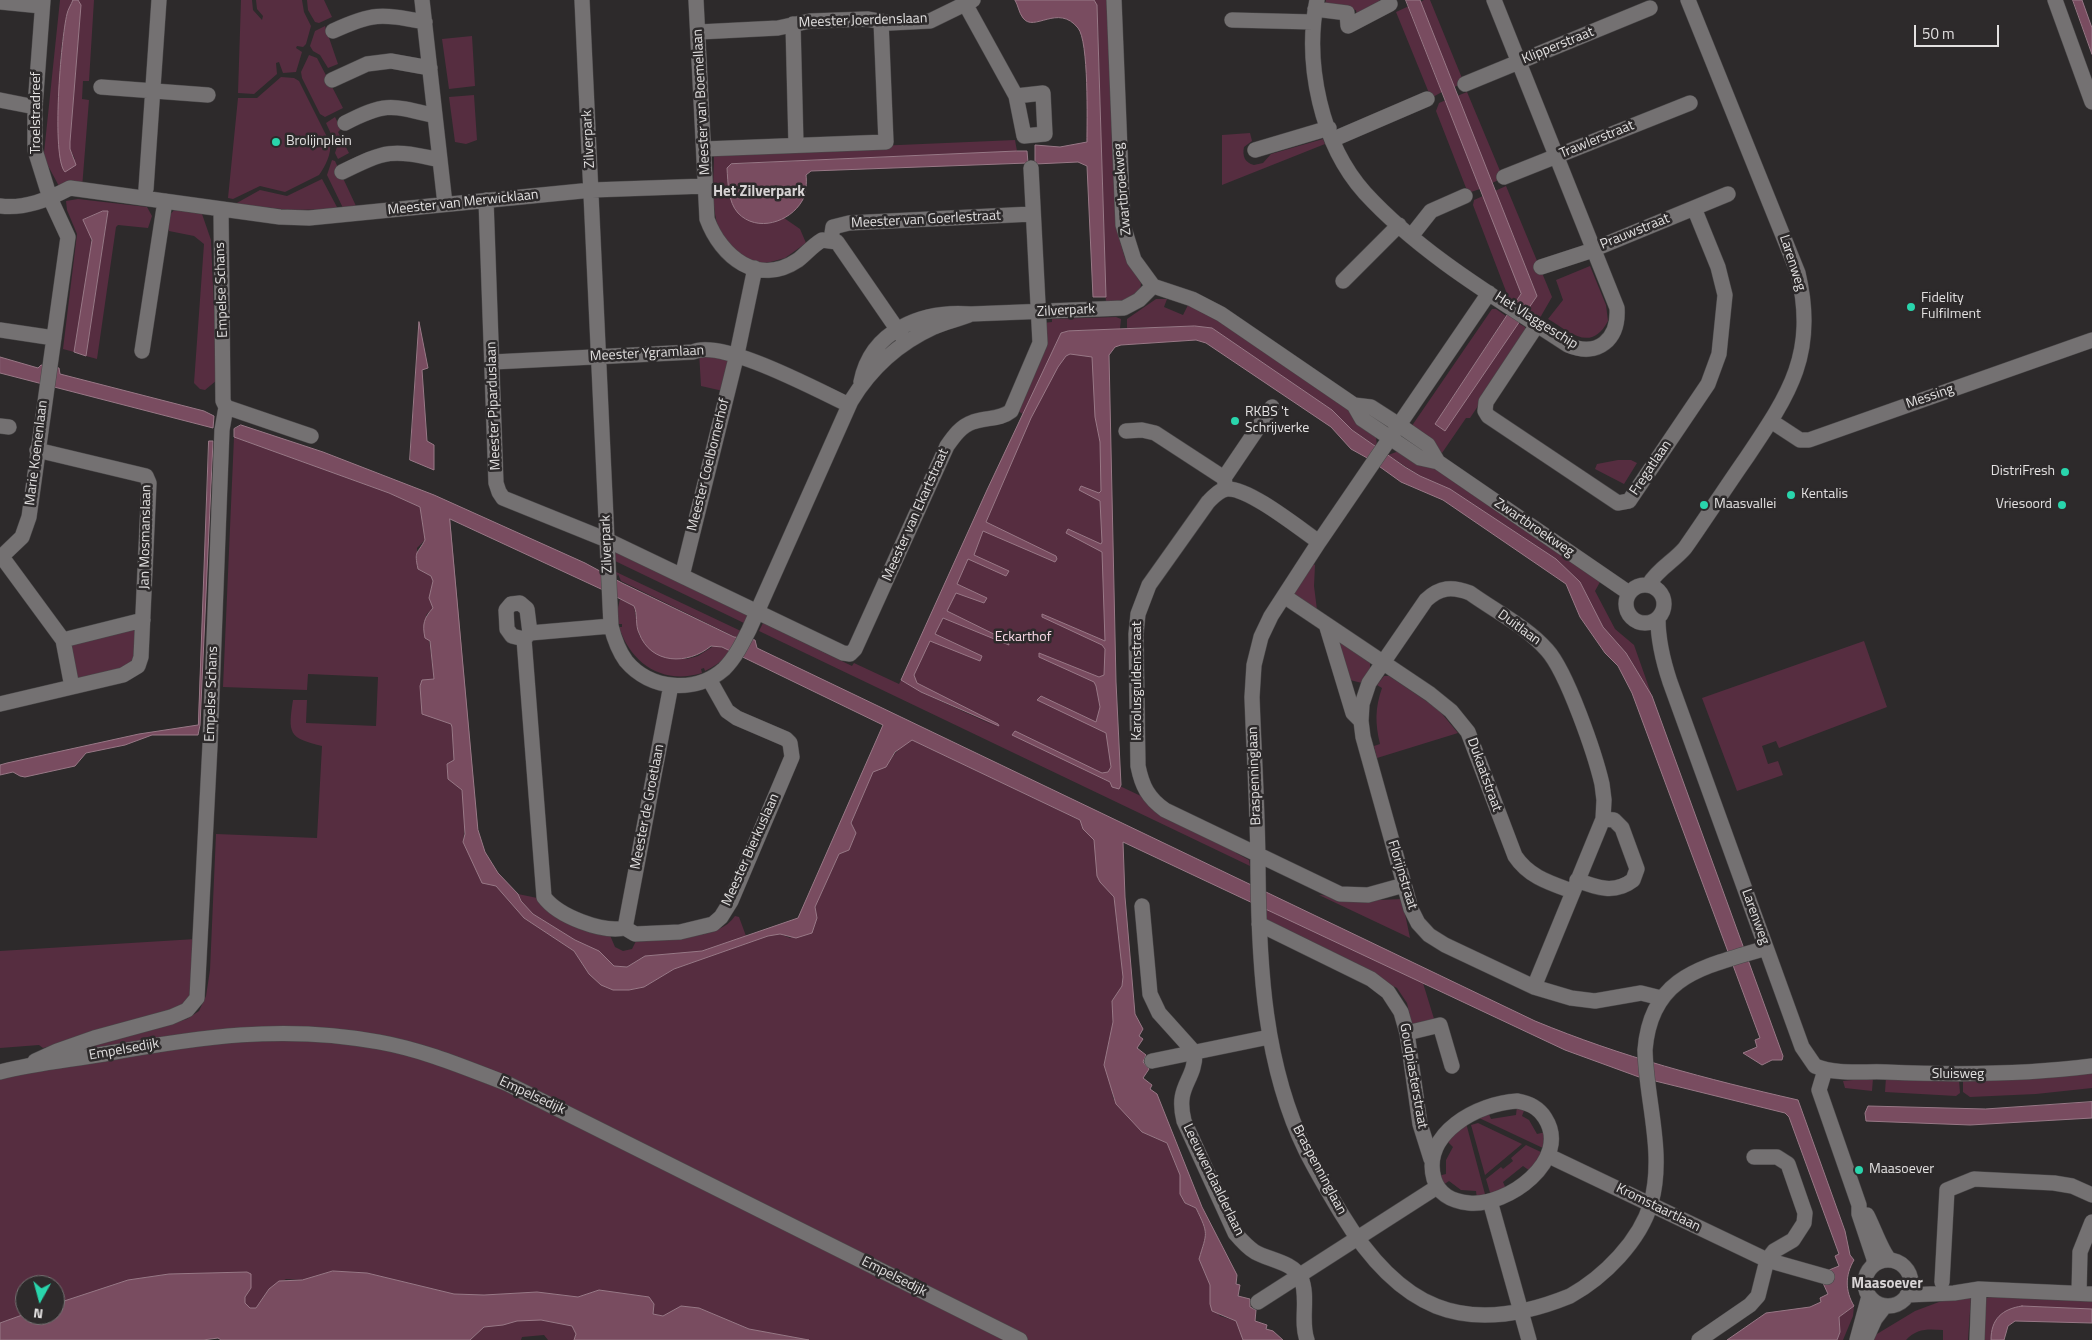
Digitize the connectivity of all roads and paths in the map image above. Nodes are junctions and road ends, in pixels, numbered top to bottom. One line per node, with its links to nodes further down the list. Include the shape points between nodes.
1 (158, 0): 26 (street)
2 (422, 0): 17 (street)
3 (582, 0): 47 (street, Zilverpark)
4 (696, 0): 20 (street, Meester van Boemellaan)
5 (1114, 0): 65 (street, Zwartbroekweg, via 1123,224 1134,260)
6 (1494, 0): 21 (street, Het Vlaggeschip)
7 (1688, 0): 81 (street, Larenweg, via 1790,251 1801,286 1804,315 1801,356 1792,384)
8 (2055, 0): 31 (street)
9 (967, 1): 16 (street, Meester Joerdenslaan, via 930,21); 28 (street)
10 (0, 2): 11 (street)
11 (42, 3): 33 (street, Troelstradreef)
12 (1390, 4): 14 (street, via 1348,26 1347,13)
13 (1650, 8): 21 (street, Klipperstraat)
14 (1315, 10): 15 (street); 36 (street, Het Vlaggeschip, via 1314,77)
15 (1232, 20)
16 (881, 21): 18 (street, Meester Joerdenslaan); 37 (street, via 886,142)
17 (425, 22): 19 (street, via 385,14 362,17); 22 (street)
18 (793, 24): 20 (street, Meester Joerdenslaan, via 778,28); 37 (street)
19 (332, 31)
20 (699, 32): 38 (street, Meester van Boemellaan)
21 (1517, 62): 24 (street, Klipperstraat); 40 (street, Het Vlaggeschip)
22 (430, 68): 23 (street, via 392,61 367,64); 34 (street)
23 (332, 80)
24 (1465, 84)
25 (101, 87): 26 (street)
26 (154, 92): 27 (street); 46 (street)
27 (208, 95)
28 (1016, 96)
29 (1427, 99): 36 (street)
30 (0, 100): 33 (street)
31 (2092, 102)
32 (1690, 104): 40 (street, Trawlerstraat)
33 (35, 107): 50 (street, Troelstradreef, via 35,150)
34 (435, 116): 35 (street, via 396,106 373,109); 41 (street)
35 (344, 124)
36 (1331, 134): 39 (street); 58 (street, Het Vlaggeschip, via 1364,192)
37 (796, 145): 38 (street)
38 (704, 149): 45 (street, Meester van Boemellaan)
39 (1255, 150)
40 (1557, 156): 44 (street, Trawlerstraat); 61 (street, Het Vlaggeschip)
41 (440, 160): 43 (street, via 402,152 379,154); 53 (street)
42 (1031, 168): 57 (street, Meester van Ekartstraat)
43 (342, 172)
44 (1504, 178)
45 (706, 186): 47 (street, Meester van Merwicklaan); 63 (street, Meester van Boemellaan, via 708,219 720,246 743,265)
46 (146, 189)
47 (592, 190): 51 (street, Meester van Merwicklaan); 75 (street, Zilverpark)
48 (1728, 194): 55 (street, Prauwstraat)
49 (1465, 196): 59 (street, via 1431,212)
50 (50, 198): 52 (street, Meester van Merwicklaan, via 70,188); 54 (street, Meester van Merwicklaan, via 18,208); 71 (street, Troelstradreef, via 68,237)
51 (486, 200): 53 (street, Meester van Merwicklaan); 76 (street, Meester Piparduslaan)
52 (165, 201): 56 (street, Meester van Merwicklaan); 73 (street)
53 (445, 204): 56 (street, Meester van Merwicklaan, via 309,218)
54 (0, 206)
55 (1694, 208): 61 (street, Prauwstraat); 68 (street, Fregatlaan, via 1718,267 1725,296 1719,354 1708,384 1629,501 1618,503 1485,411 1486,402)
56 (221, 209): 79 (street, Empelse Schans, via 223,401)
57 (1032, 214): 60 (street, Meester van Goerlestraat, via 849,223 833,228); 67 (street, Meester van Ekartstraat)
58 (1399, 225): 59 (street, Het Vlaggeschip); 64 (street)
59 (1412, 235): 66 (street, Het Vlaggeschip, via 1438,258)
60 (831, 240): 63 (street, Meester van Boemellaan, via 822,240 797,260 781,267); 70 (street, via 842,247)
61 (1594, 249): 62 (street, Prauwstraat); 68 (street, Het Vlaggeschip, via 1617,308 1618,322 1612,334 1592,350 1579,350)
62 (1541, 267)
63 (755, 268): 74 (street, Meester Coelbornerhof)
64 (1343, 281)
65 (1154, 286): 67 (street, Zilverpark, via 1124,308); 78 (street, Zwartbroekweg, via 1192,299 1221,314)
66 (1494, 296): 68 (street, Het Vlaggeschip); 82 (street, Braspenninglaan)
67 (1038, 312): 70 (street, Zilverpark, via 932,314 913,320); 96 (street, Meester van Ekartstraat, via 1040,343 1011,411 1004,416 964,426 947,446 855,649 850,654 843,653)
68 (1533, 322)
69 (0, 330): 71 (street)
70 (902, 336): 77 (street, Zilverpark, via 882,341 871,355)
71 (54, 338): 86 (street, Marie Koenenlaan)
72 (2092, 340): 81 (street, Messing, via 1808,440 1800,440)
73 (142, 351)
74 (737, 354): 75 (street, Meester Ygramlaan, via 700,348 693,352); 77 (street, Meester Ygramlaan); 92 (street, Meester Coelbornerhof)
75 (599, 356): 76 (street, Meester Ygramlaan); 89 (street, Zilverpark)
76 (493, 362): 89 (street, Meester Piparduslaan, via 498,492 503,498)
77 (849, 405): 96 (street, Zilverpark)
78 (1354, 405): 82 (street, Zwartbroekweg, via 1370,406); 85 (street, Zwartbroekweg, via 1362,419)
79 (226, 407): 84 (street); 124 (street, Empelse Schans, via 222,430 196,998 188,1010 171,1017 94,1038)
80 (1272, 407): 88 (street, Karolusguldenstraat)
81 (1771, 421): 93 (street, Larenweg, via 1679,556 1668,562)
82 (1398, 425): 85 (street, Braspenninglaan); 87 (street, Zwartbroekweg, via 1428,445)
83 (1126, 431): 88 (street, via 1155,433)
84 (311, 436)
85 (1386, 443): 87 (street, Zwartbroekweg); 90 (street, Braspenninglaan)
86 (37, 450): 91 (street, Marie Koenenlaan, via 29,517 22,537); 98 (street, Jan Mosmanslaan, via 146,476 149,483)
87 (1438, 462): 94 (street, Zwartbroekweg)
88 (1225, 483): 90 (street, via 1246,492); 111 (street, Karolusguldenstraat, via 1208,502 1142,598 1136,634 1138,766 1141,780 1155,803)
89 (607, 540): 92 (street, Meester van Ekartstraat); 101 (street, Zilverpark)
90 (1318, 542): 95 (street, Braspenninglaan)
91 (1, 557): 102 (street)
92 (682, 576): 96 (street, Meester van Ekartstraat)
93 (1655, 588): 94 (street, via 1638,585); 97 (street, via 1665,606)
94 (1629, 593): 99 (street, via 1626,608)
95 (1284, 596): 100 (street, Dukaatstraat); 111 (street, Braspenninglaan, via 1261,637 1254,665 1252,697)
96 (756, 612): 105 (street, Zilverpark, via 736,656)
97 (1658, 619): 99 (street); 103 (street, Larenweg)
98 (143, 620): 102 (street); 107 (street, Jan Mosmanslaan, via 138,666 123,675)
99 (1642, 623): 103 (street)
100 (1326, 624): 104 (street, Dukaatstraat); 109 (street, via 1353,713)
101 (611, 626): 106 (street, Zilverpark, via 626,661 653,681); 116 (street, Meester Bierkuslaan, via 527,636 544,897 552,908 580,921 615,930)
102 (63, 640): 107 (street)
103 (1660, 652): 117 (street, Larenweg)
104 (1382, 662): 109 (street, Florijnstraat, via 1366,690); 110 (street, Duitlaan, via 1426,600 1445,588 1459,588 1470,593 1537,640 1554,658 1576,709 1600,774); 113 (street, Dukaatstraat, via 1451,711 1468,732 1508,843 1519,862 1539,879)
105 (709, 679): 106 (street, Zilverpark, via 698,684); 116 (street, Meester Bierkuslaan, via 727,711 786,739 790,743 792,757 731,901 721,917 713,924 680,932 635,934)
106 (671, 685): 116 (street, Meester de Groetlaan)
107 (72, 687): 108 (street, Jan Mosmanslaan)
108 (0, 704)
109 (1361, 721): 112 (street, Florijnstraat)
110 (1603, 818): 113 (street, Duitlaan); 113 (street, via 1614,820 1622,828 1636,869 1633,880 1616,889)
111 (1258, 855): 112 (street, Karolusguldenstraat, via 1340,894 1368,895); 115 (street, Braspenninglaan)
112 (1404, 885): 118 (street, Florijnstraat, via 1410,909 1429,936)
113 (1575, 886): 118 (street, Duitlaan)
114 (1142, 906): 122 (street, via 1150,994 1159,1013)
115 (1259, 920): 120 (street, Goudpiasterstraat, via 1371,979 1388,992 1401,1012); 121 (street, Braspenninglaan)
116 (625, 928)
117 (1760, 949): 119 (street, Braspenninglaan, via 1696,971 1676,983); 127 (street, Larenweg, via 1805,1054 1815,1066)
118 (1534, 987): 119 (street, Florijnstraat, via 1570,998 1595,1001 1641,993)
119 (1661, 998): 135 (street, Braspenninglaan, via 1646,1033 1645,1055 1656,1173)
120 (1407, 1033): 125 (street, via 1440,1024); 131 (street, Goudpiasterstraat, via 1420,1124)
121 (1269, 1037): 122 (street); 138 (street, Braspenninglaan, via 1285,1098 1305,1150)
122 (1195, 1052): 123 (street); 142 (street, Leeuwendaalderlaan, via 1195,1062 1182,1090 1180,1105 1217,1195 1235,1233 1245,1245 1293,1268)
123 (1152, 1061)
124 (30, 1064): 128 (street, Empelsedijk); 152 (street, Empelsedijk, via 55,1063 244,1033 334,1034 429,1055 508,1084)
125 (1452, 1066)
126 (2092, 1066): 127 (street, Sluisweg, via 1986,1075)
127 (1824, 1070): 136 (street, via 1819,1090)
128 (0, 1072)
129 (1549, 1156): 131 (street, via 1552,1138 1549,1124 1540,1111 1526,1102 1517,1101 1488,1106 1467,1116 1436,1146); 134 (street, via 1523,1184); 135 (street, Kromstaartlaan)
130 (1754, 1157): 139 (street, via 1778,1157 1788,1164 1805,1213 1804,1223 1793,1240 1774,1251)
131 (1431, 1159): 132 (street)
132 (1437, 1187): 134 (street, via 1448,1198 1461,1202 1477,1204); 138 (street)
133 (2092, 1195): 144 (street, via 2054,1182 1974,1179 1947,1190)
134 (1490, 1201): 151 (street)
135 (1650, 1205): 139 (street, Kromstaartlaan); 151 (street, Braspenninglaan, via 1624,1250 1604,1271 1582,1290 1553,1306)
136 (1859, 1205): 140 (street, via 1866,1212); 141 (street)
137 (2092, 1222): 147 (street, via 2080,1252)
138 (1358, 1240): 142 (street); 151 (street, Braspenninglaan, via 1385,1274 1422,1306 1466,1322)
139 (1767, 1260): 143 (street, Kromstaartlaan); 155 (street, via 1758,1296 1750,1305)
140 (1890, 1260): 141 (street); 145 (street, via 1902,1264 1909,1274)
141 (1874, 1264): 148 (street, via 1865,1279)
142 (1300, 1276): 149 (street); 153 (street)
143 (1828, 1277)
144 (1942, 1282)
145 (1909, 1288): 146 (street, via 1954,1293); 150 (street, via 1898,1303)
146 (1974, 1289): 147 (street); 158 (street)
147 (2086, 1293)
148 (1869, 1296): 150 (street); 156 (street)
149 (1258, 1302)
150 (1886, 1306): 157 (street, via 1875,1319)
151 (1522, 1317): 154 (street)
152 (1020, 1340)
153 (1307, 1340)
154 (1529, 1340)
155 (1698, 1340)
156 (1857, 1340)
157 (1865, 1340)
158 (1977, 1340)

